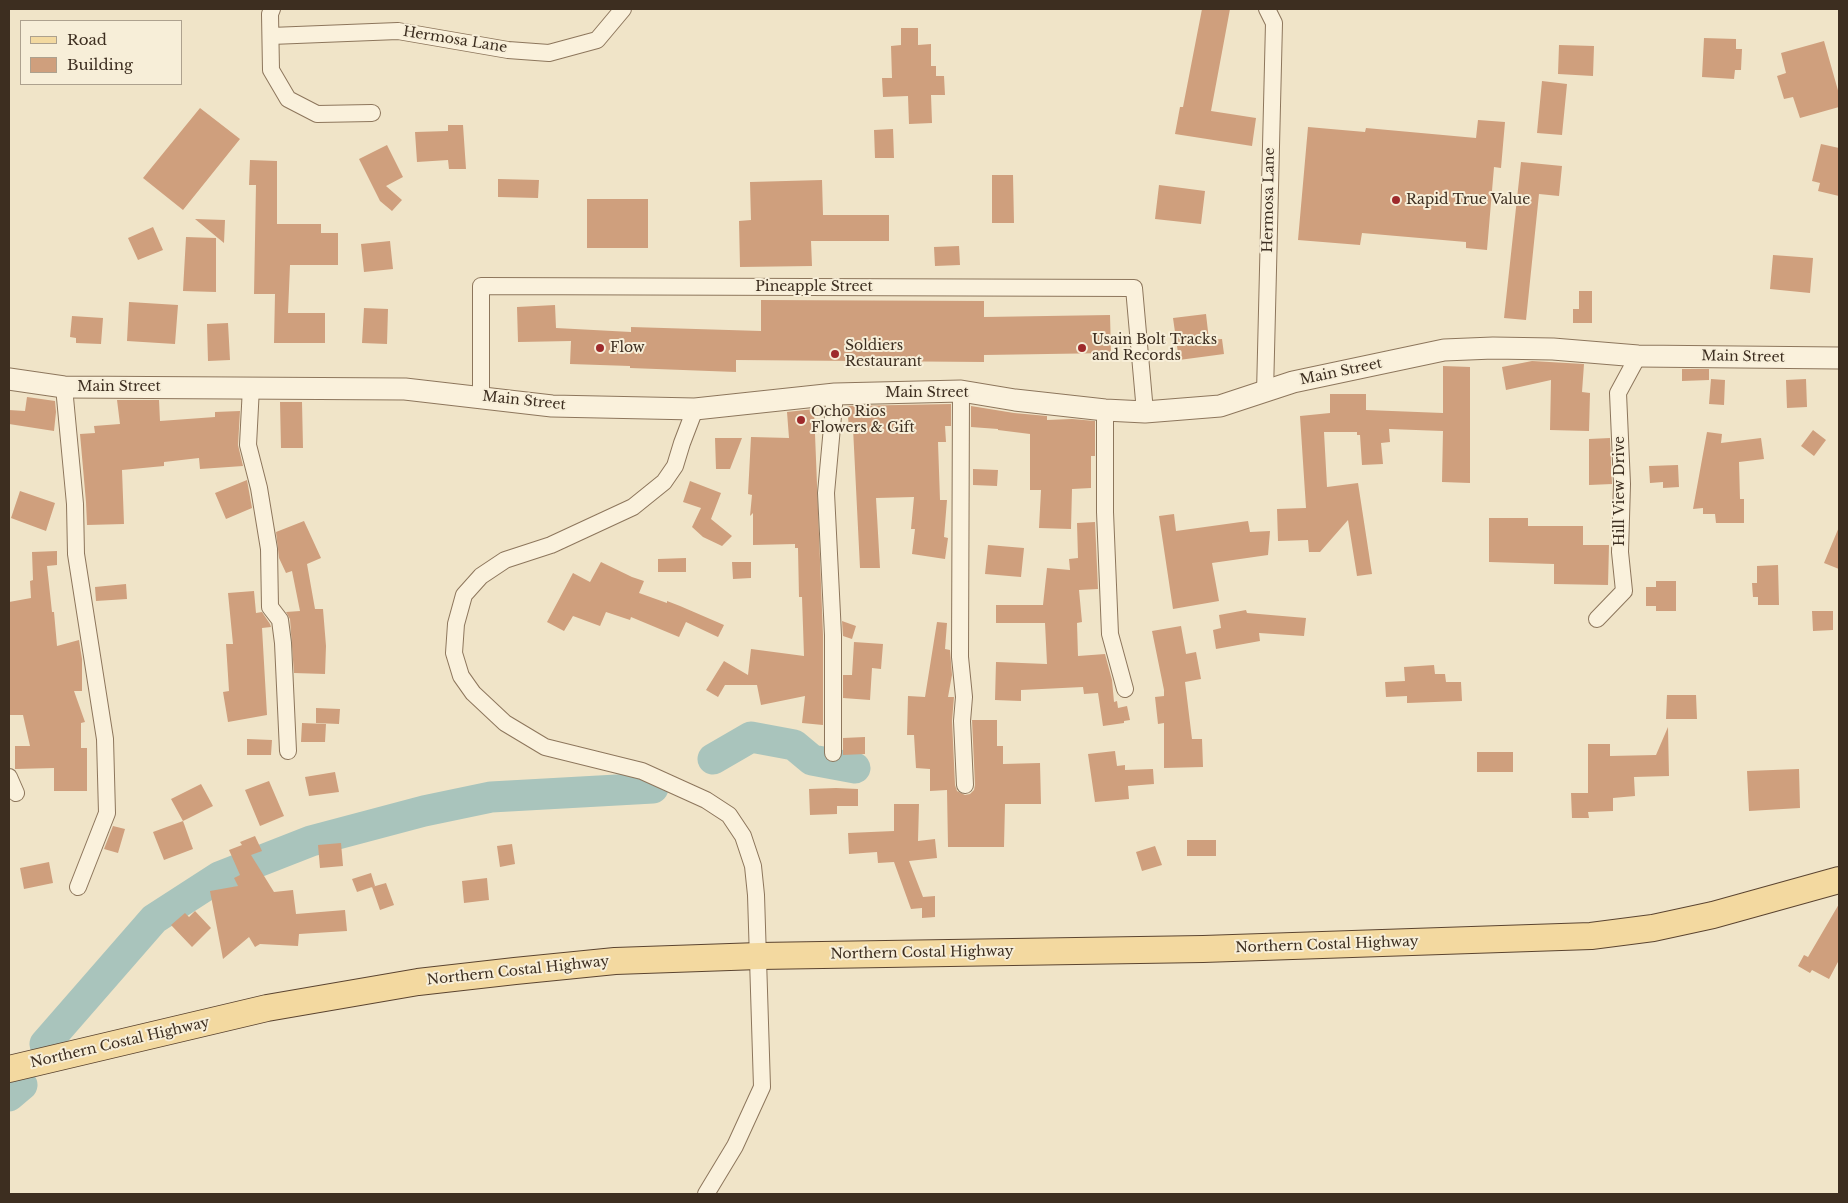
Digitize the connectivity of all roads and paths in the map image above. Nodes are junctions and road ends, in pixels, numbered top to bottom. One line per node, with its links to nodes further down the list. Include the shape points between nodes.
1 (272, 9): 4 (street)
2 (623, 9): 4 (street, Hermosa Lane, via 597,40 549,53 508,50 398,31)
3 (1267, 9): 12 (street, Hermosa Lane, via 1274,23)
4 (271, 36): 5 (street, via 272,70 288,99 317,114)
5 (372, 112)
6 (1638, 356): 7 (street, Main Street); 12 (street, Main Street, via 1553,349 1444,350 1293,382); 18 (street, Hill View Drive, via 1618,393 1622,484 1620,552 1624,591)
7 (1839, 358)
8 (9, 379): 9 (street, Main Street)
9 (64, 386): 10 (street, Main Street); 26 (street, via 75,504 76,554 105,739 107,813)
10 (251, 387): 14 (street, Main Street, via 405,389); 20 (street, via 248,445 269,549 270,607 280,620)
11 (961, 391): 13 (street, Main Street); 16 (street, Main Street); 23 (street, via 960,657)
12 (1265, 392): 17 (street, Main Street, via 1220,406)
13 (836, 394): 15 (street, Main Street); 21 (street, via 826,493 833,635)
14 (481, 396): 15 (street, Main Street, via 552,406); 17 (street, Pineapple Street, via 481,286 1134,288)
15 (695, 409): 27 (street, via 676,466 664,482 632,507 551,546 505,560 481,576 464,595 456,624 454,653 461,676 474,693 505,723 545,747 642,771 706,800 729,815 743,836 753,866)
16 (1105, 410): 17 (street, Main Street); 19 (street, via 1110,634)
17 (1145, 412)
18 (1597, 619)
19 (1125, 690)
20 (288, 751)
21 (833, 753)
22 (9, 778): 24 (street)
23 (965, 785)
24 (16, 793)
25 (1839, 880): 27 (main road, Northern Costal Highway, via 1713,915 1654,928 1591,936 1202,949)
26 (78, 887)
27 (759, 956): 28 (main road, Northern Costal Highway, via 615,960 418,982 268,1008); 29 (street, via 762,1087 735,1146)
28 (9, 1070)
29 (706, 1194)

